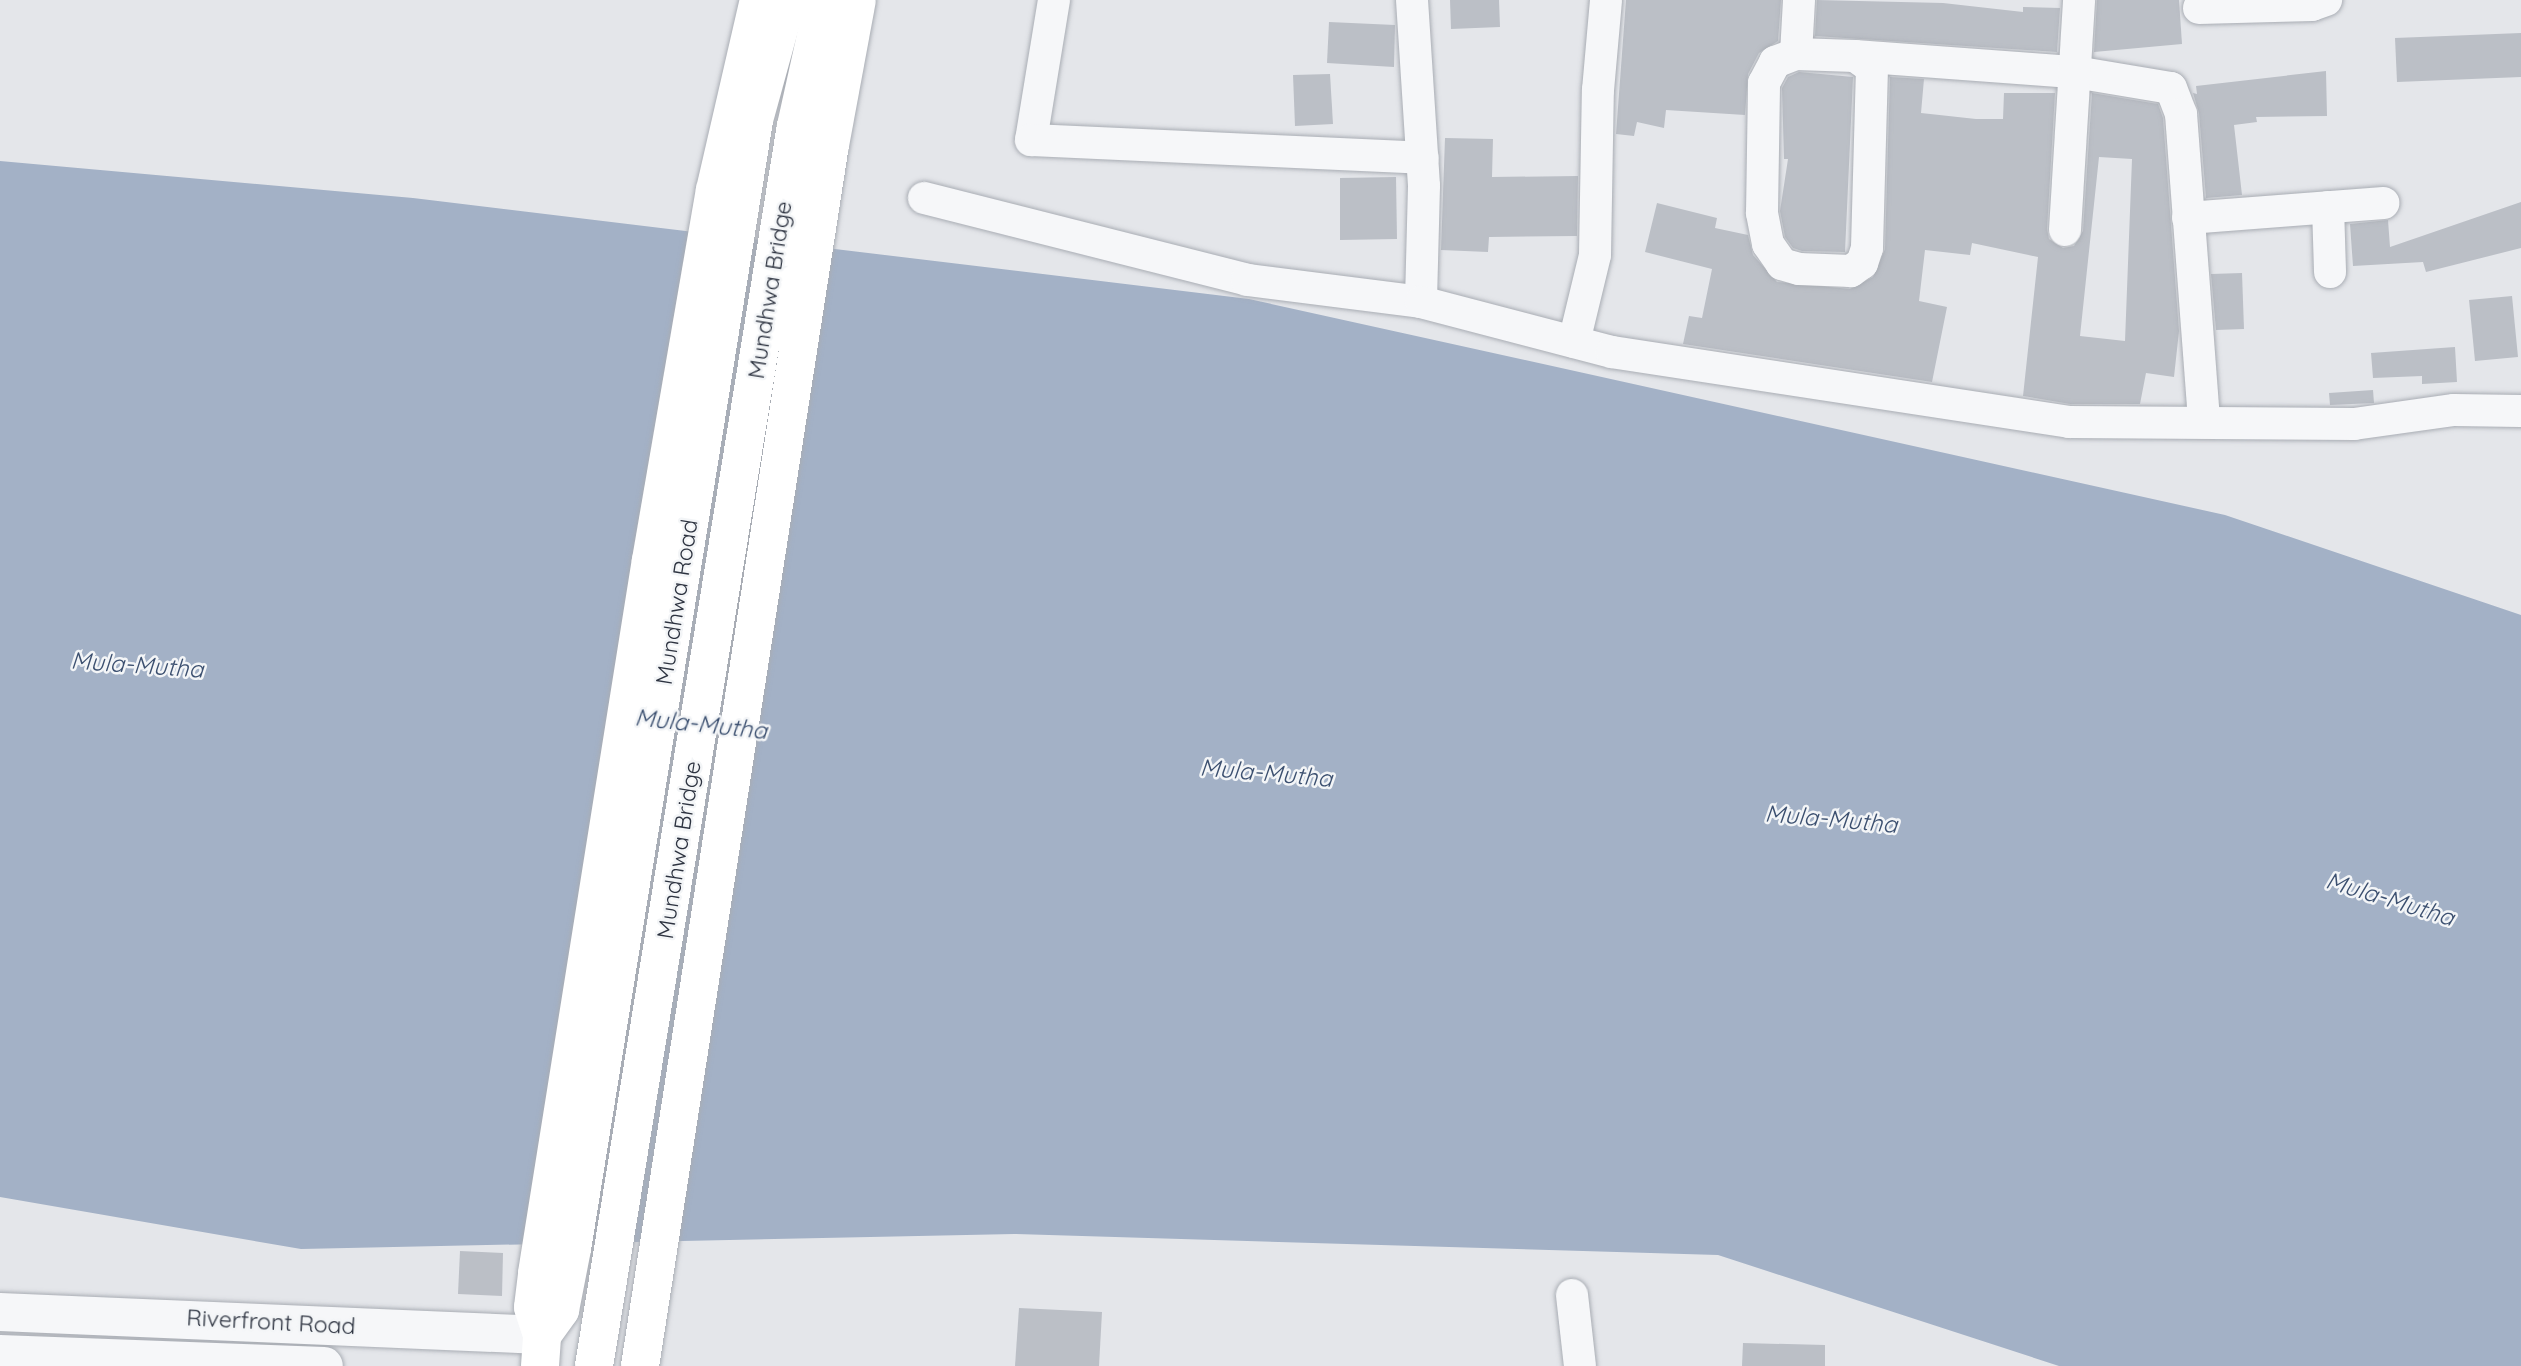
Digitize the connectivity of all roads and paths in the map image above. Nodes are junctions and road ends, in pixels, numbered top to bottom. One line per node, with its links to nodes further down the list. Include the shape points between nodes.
1 (759, 0): 15 (highway)
2 (787, 0): 15 (highway)
3 (824, 0): 32 (highway, Mundhwa Bridge, via 796,126)
4 (857, 0): 33 (highway, via 830,145)
5 (1054, 0): 16 (street, via 1031,139)
6 (1412, 0): 16 (street)
7 (1606, 0): 24 (street, via 1598,90 1595,255)
8 (1799, 0): 12 (street)
9 (2078, 0): 14 (street)
10 (2326, 0): 11 (street, via 2312,5)
11 (2199, 8)
12 (1796, 54): 13 (street); 13 (street, via 1775,62 1764,83 1762,213 1768,244 1782,264 1851,271 1862,263 1867,248 1874,81 1867,60)
13 (1855, 56): 14 (street)
14 (2075, 72): 20 (street, via 2171,88 2179,102); 21 (street)
15 (742, 115): 29 (highway, Mundhwa Road, via 557,1250 533,1307)
16 (1423, 158): 23 (street)
17 (924, 198): 23 (street, via 1247,280)
18 (2383, 203): 19 (street)
19 (2328, 207): 20 (street); 22 (street)
20 (2188, 218): 26 (street)
21 (2065, 230)
22 (2330, 272)
23 (1421, 302): 24 (street)
24 (1574, 342): 26 (street, via 1639,357 2069,422)
25 (2521, 411): 26 (street, via 2454,410 2354,424)
26 (2204, 422)
27 (1572, 1294): 34 (street)
28 (0, 1312): 29 (street, Riverfront Road)
29 (541, 1351)
30 (0, 1354): 31 (street, Riverfront Road)
31 (324, 1366)
32 (594, 1366)
33 (640, 1366)
34 (1580, 1366)

